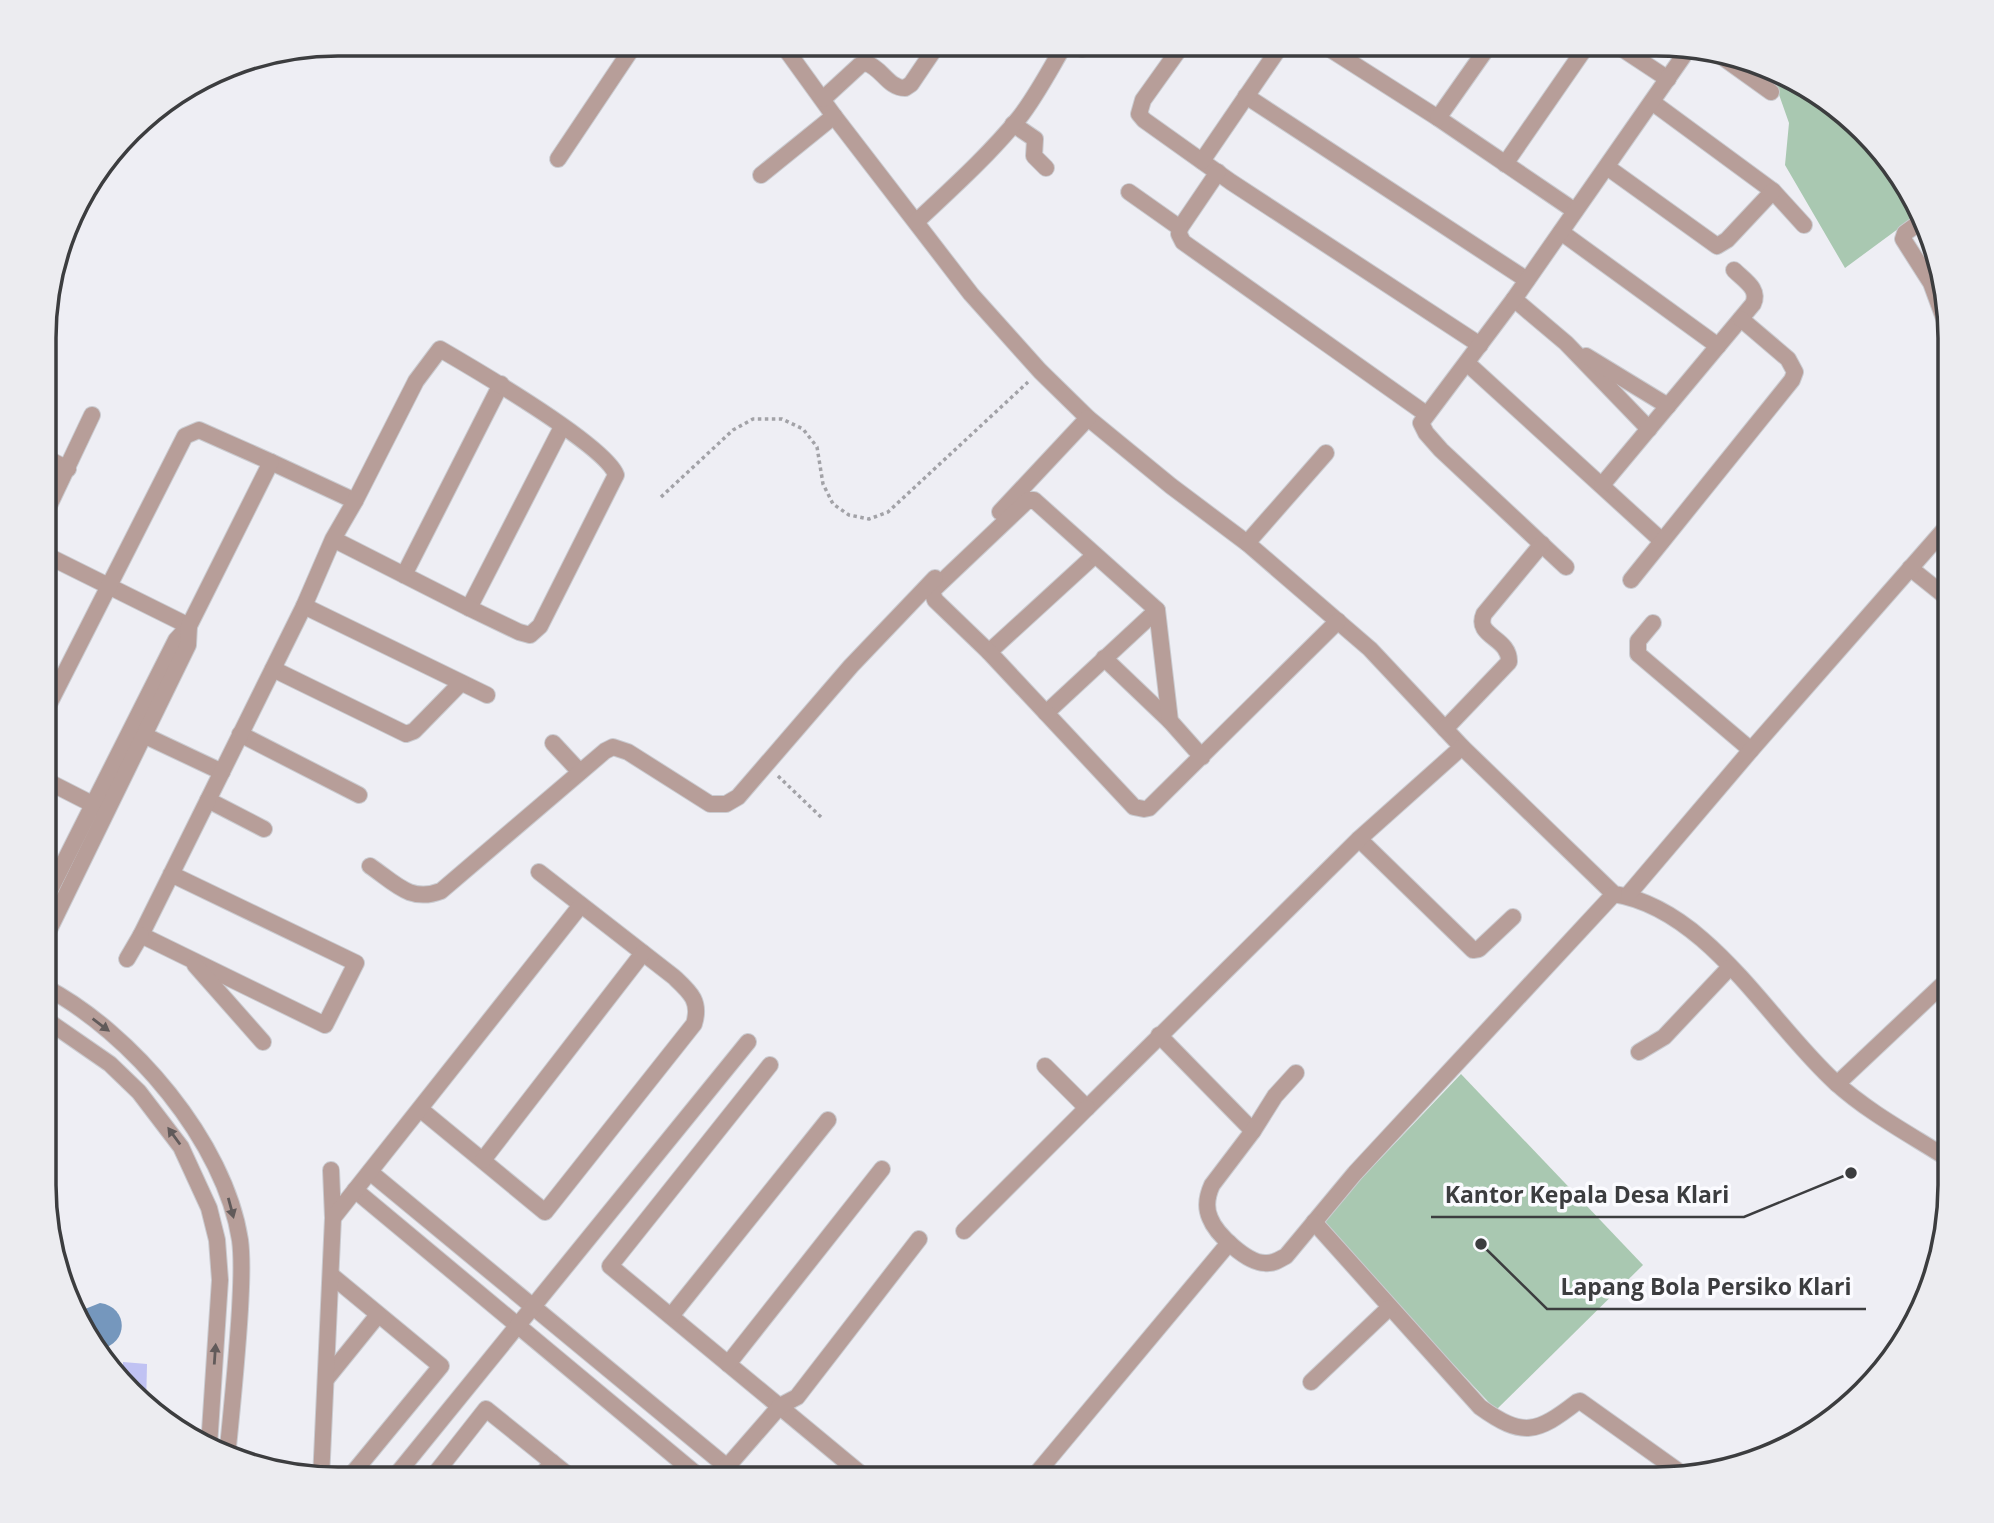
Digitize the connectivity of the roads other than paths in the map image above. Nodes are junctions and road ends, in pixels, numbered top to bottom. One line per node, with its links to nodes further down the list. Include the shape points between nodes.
1 (627, 56): 21 (street)
2 (791, 56): 16 (street)
3 (930, 56): 16 (street, via 905,88 893,85 866,63)
4 (1058, 56): 20 (street)
5 (1174, 56): 22 (street, via 1143,100 1139,114)
6 (1274, 56): 15 (street)
7 (1341, 56): 19 (street)
8 (1478, 56): 19 (street)
9 (1580, 56): 23 (street)
10 (1633, 56): 13 (street)
11 (1683, 57): 13 (street)
12 (1738, 69): 14 (street)
13 (1668, 79): 17 (street)
14 (1771, 92)
15 (1246, 96): 22 (street); 37 (street)
16 (822, 99): 18 (street)
17 (1652, 102): 24 (street); 28 (street)
18 (834, 116): 27 (street); 31 (street)
19 (1438, 118): 23 (street)
20 (1013, 124): 25 (street, via 1035,139 1034,156); 31 (street)
21 (558, 159)
22 (1202, 161): 26 (street)
23 (1505, 164): 30 (street)
24 (1606, 167): 28 (street, via 1717,246); 30 (street)
25 (1046, 169)
26 (1218, 172): 34 (street); 42 (street)
27 (761, 175)
28 (1773, 191): 32 (street)
29 (1129, 192): 34 (street)
30 (1575, 211): 35 (street)
31 (916, 222): 49 (street, via 971,294)
32 (1804, 225)
33 (1915, 226): 38 (street, via 1903,239)
34 (1180, 228): 47 (street, via 1183,242)
35 (1561, 232): 37 (street); 43 (street)
36 (1734, 271): 40 (street, via 1756,297)
37 (1527, 280): 39 (street)
38 (1935, 294)
39 (1514, 299): 41 (street); 42 (street)
40 (1741, 319): 43 (street); 61 (street, via 1788,359 1795,372)
41 (1566, 343): 46 (street); 51 (street)
42 (1480, 345): 44 (street)
43 (1718, 346): 46 (street)
44 (1468, 363): 47 (street); 56 (street)
45 (501, 384): 50 (street); 58 (street, via 440,349 416,381); 68 (street)
46 (1668, 406): 51 (street)
47 (1426, 414): 63 (street, via 1421,423 1426,433)
48 (92, 415): 55 (street)
49 (1088, 418): 62 (street); 71 (street)
50 (562, 427): 74 (street); 74 (street, via 614,467 611,489 535,632 525,634)
51 (1649, 429): 56 (street)
52 (1326, 453): 62 (street)
53 (271, 462): 58 (street); 70 (street, via 198,430 185,436); 78 (street)
54 (56, 463): 55 (street)
55 (68, 469): 57 (street)
56 (1601, 485): 61 (street)
57 (56, 492)
58 (355, 501): 60 (street)
59 (1938, 536): 67 (street)
60 (333, 539): 68 (street); 73 (street)
61 (1662, 541): 69 (street)
62 (1247, 543): 76 (street)
63 (1542, 544): 66 (street); 87 (street, via 1481,621 1483,629 1505,646 1508,662)
64 (1095, 555): 71 (street, via 1034,500 1028,500); 75 (street); 79 (street)
65 (56, 560): 70 (street)
66 (1566, 566)
67 (1910, 568): 72 (street); 92 (street)
68 (404, 575): 74 (street)
69 (1630, 580)
70 (110, 587): 78 (street); 83 (street)
71 (929, 589): 79 (street); 95 (street, via 851,666 738,797 726,804 710,804 620,748 605,751)
72 (1938, 590)
73 (304, 606): 81 (street); 82 (street)
74 (469, 608)
75 (1157, 610): 80 (street); 86 (street)
76 (1338, 621): 87 (street); 93 (street)
77 (1653, 623): 92 (street, via 1638,641 1638,654)
78 (189, 626): 88 (street, via 176,640)
79 (989, 652): 85 (street)
80 (1104, 659): 85 (street); 86 (street)
81 (273, 669): 82 (street, via 406,734); 89 (street)
82 (461, 683): 84 (street)
83 (56, 692)
84 (487, 695)
85 (1046, 713): 93 (street, via 1139,809 1149,808)
86 (1170, 721): 93 (street)
87 (1445, 729): 91 (street)
88 (137, 731): 94 (street); 99 (street); 107 (street)
89 (240, 734): 94 (street); 97 (street)
90 (553, 743): 95 (street)
91 (1462, 747): 101 (street); 106 (street)
92 (1751, 750): 106 (street)
93 (1202, 757)
94 (222, 772): 98 (street)
95 (580, 772): 102 (street, via 441,891 419,896)
96 (56, 786): 99 (street)
97 (359, 794)
98 (208, 800): 100 (street); 104 (street)
99 (94, 805): 105 (street)
100 (264, 828)
101 (1359, 839): 109 (street, via 1473,950); 118 (street)
102 (370, 866)
103 (539, 872): 108 (street)
104 (171, 874): 110 (street); 112 (street, via 356,963 325,1025)
105 (56, 879)
106 (1620, 895): 114 (street, via 1665,913 1697,934); 137 (street, via 1364,1163)
107 (56, 903)
108 (582, 905): 111 (street); 127 (street)
109 (1513, 917)
110 (141, 935): 112 (street); 113 (street)
111 (643, 953): 131 (street); 131 (street, via 691,994 698,1011 694,1024 545,1212)
112 (189, 958): 119 (street)
113 (127, 959)
114 (1730, 967): 121 (street, via 1664,1037); 125 (street)
115 (1938, 989): 125 (street)
116 (56, 994): 151 (street, one-way to 151, via 125,1045 174,1100 215,1167 240,1241)
117 (56, 1027): 149 (street, one-way to 117, via 220,1280 217,1240 196,1177 181,1146 139,1092 110,1064)
118 (1159, 1035): 126 (street); 129 (street)
119 (263, 1042)
120 (748, 1042): 142 (street)
121 (1639, 1052)
122 (770, 1065): 145 (street, via 610,1266)
123 (1045, 1066): 126 (street)
124 (1296, 1073): 129 (street)
125 (1837, 1084): 130 (street)
126 (1087, 1108): 138 (street)
127 (420, 1109): 131 (street); 134 (street)
128 (828, 1120): 145 (street)
129 (1253, 1131): 140 (street, via 1208,1195 1209,1217)
130 (1938, 1153)
131 (483, 1160)
132 (882, 1169): 147 (street)
133 (331, 1170): 136 (street)
134 (370, 1172): 135 (street); 142 (street)
135 (355, 1190): 136 (street); 146 (street)
136 (332, 1218): 141 (street)
137 (1314, 1222): 140 (street, via 1278,1261 1256,1262); 143 (street)
138 (964, 1231)
139 (919, 1239): 152 (street, via 797,1397)
140 (1229, 1243): 167 (street)
141 (331, 1275): 144 (street); 148 (street)
142 (533, 1307): 146 (street); 164 (street)
143 (1389, 1308): 150 (street); 157 (street, via 1480,1407 1500,1422 1523,1428 1543,1426 1580,1401)
144 (378, 1315): 148 (street); 158 (street, via 441,1366)
145 (671, 1316): 147 (street)
146 (518, 1326): 159 (street); 163 (street)
147 (728, 1364): 152 (street)
148 (327, 1378): 156 (street)
149 (213, 1380): 151 (street); 153 (street)
150 (1311, 1382)
151 (234, 1384): 154 (street)
152 (780, 1406): 165 (street); 166 (street)
153 (210, 1436)
154 (228, 1445)
155 (552, 1462): 160 (street, via 486,1409); 161 (street); 162 (street)
156 (322, 1466)
157 (1671, 1466)
158 (358, 1467)
159 (403, 1467)
160 (440, 1467)
161 (548, 1467)
162 (558, 1467)
163 (688, 1467)
164 (717, 1467)
165 (729, 1467)
166 (853, 1467)
167 (1042, 1467)

